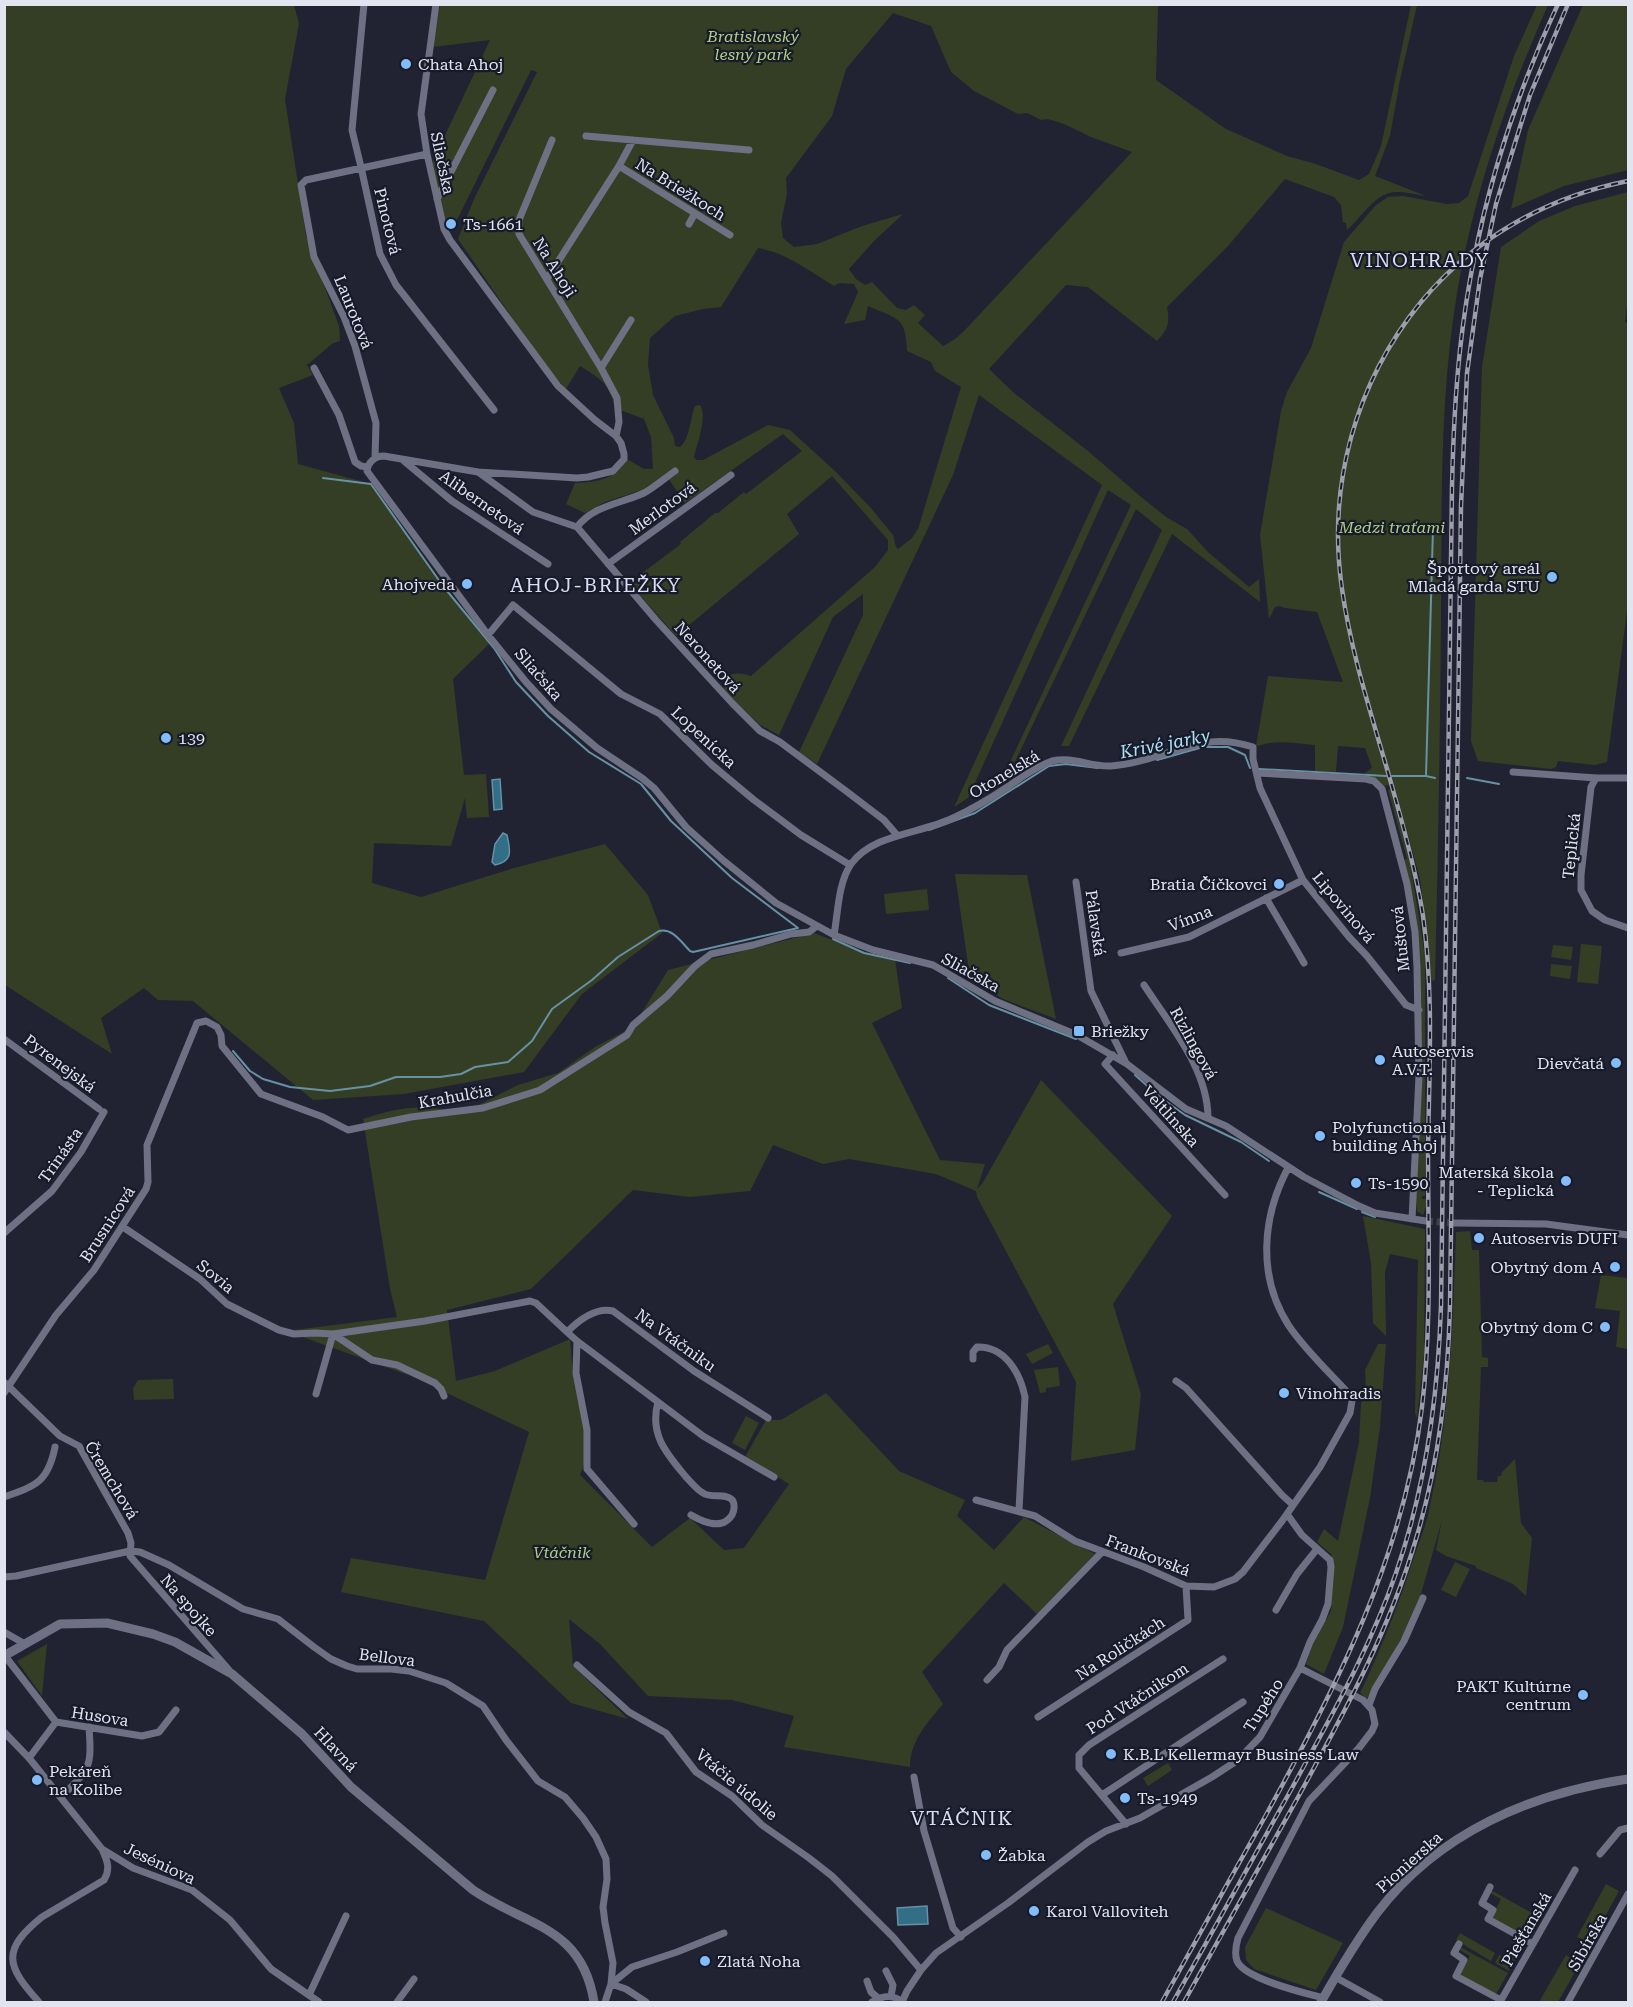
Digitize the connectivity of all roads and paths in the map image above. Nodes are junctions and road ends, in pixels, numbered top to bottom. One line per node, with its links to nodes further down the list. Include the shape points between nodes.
1 (364, 4): 10 (street, Pinotová, via 352,130)
2 (436, 4): 8 (street, Sliačska, via 421,101)
3 (493, 90): 11 (street)
4 (586, 135): 6 (street, Na Briežkoch)
5 (552, 140): 15 (street, Na Ahoji, via 519,220 519,234)
6 (633, 140): 7 (street, Na Briežkoch); 9 (street, Na Briežkoch)
7 (749, 150)
8 (427, 154): 10 (street); 11 (street, Sliačska)
9 (619, 166): 12 (street, Na Briežkoch); 15 (street, Na Briežkoch)
10 (362, 167): 19 (street, Pinotová, via 380,254 396,285); 21 (street, Laurotová, via 306,180 301,185 314,258 355,346 376,423)
11 (437, 199): 20 (street, Sliačska, via 450,240 541,365 558,386)
12 (695, 213): 13 (street); 14 (street, Na Briežkoch)
13 (689, 224)
14 (730, 235)
15 (547, 279): 18 (street, Na Ahoji)
16 (631, 320): 18 (street)
17 (314, 368): 23 (street, Sliačska, via 339,415 355,462)
18 (601, 368): 20 (street, Na Ahoji, via 619,407)
19 (494, 410)
20 (616, 436): 25 (street, via 624,459 605,474 577,478)
21 (375, 458): 22 (street); 23 (street)
22 (402, 459): 25 (street); 28 (street, Alibernetová, via 452,501)
23 (367, 467): 30 (street, Sliačska, via 369,475)
24 (675, 471): 27 (street, via 644,493 585,518)
25 (478, 472): 27 (street, Neronetová, via 533,512)
26 (731, 475): 29 (street, Merlotová)
27 (577, 528): 29 (street, Neronetová)
28 (548, 564)
29 (608, 564): 36 (street, Neronetová, via 760,731 846,791)
30 (488, 635): 37 (street, Lopenícka, via 513,605 621,694 660,714 754,800); 41 (street, Sliačska, via 525,682 580,736 654,788 686,827 747,880 776,903)
31 (1253, 747): 33 (street, Lipovinová); 36 (street, Otonelská, via 1220,741 1203,743 1112,766 1067,759 1051,762 953,819)
32 (1513, 772): 34 (street)
33 (1257, 773): 38 (street, Lipovinová, via 1269,811); 47 (street, Muštová, via 1366,779 1383,789 1412,913)
34 (1596, 778): 35 (street); 42 (street, Teplická, via 1591,787 1580,887 1592,911)
35 (1629, 778)
36 (897, 835): 37 (street, Otonelská, via 868,849)
37 (850, 865): 43 (street, via 843,881)
38 (1303, 880): 40 (street, Vínna); 47 (street, Lipovinová, via 1406,1005)
39 (1076, 882): 51 (street, Pálavská, via 1091,991)
40 (1266, 898): 44 (street, Vínna, via 1189,937); 45 (street)
41 (817, 926): 43 (street, Sliačska); 48 (street, Krahulčia, via 809,932 711,954 633,1025 627,1035 540,1090 483,1108 348,1130 261,1094 222,1046 217,1027 206,1021)
42 (1629, 928)
43 (834, 935): 50 (street, Sliačska, via 873,950 933,965 995,1002 1077,1035)
44 (1121, 953)
45 (1304, 963)
46 (1144, 985): 53 (street, Rizlingová, via 1195,1066 1206,1094)
47 (1419, 1010): 56 (street, Muštová)
48 (197, 1023): 59 (street, Brusnicová, via 147,1145 146,1189)
49 (4, 1038): 52 (street, Pyrenejská)
50 (1113, 1055): 51 (street, Sliačska); 55 (street, Veltlínska, via 1106,1064)
51 (1127, 1064): 53 (street, Sliačska, via 1186,1109)
52 (101, 1111): 60 (street, Trinásta, via 81,1152 52,1191)
53 (1208, 1118): 54 (street, Sliačska, via 1234,1130)
54 (1288, 1167): 56 (street, Sliačska, via 1359,1206); 76 (street, via 1268,1224 1273,1290 1295,1334 1352,1401 1350,1413 1320,1467)
55 (1225, 1195)
56 (1412, 1219): 57 (street, Sliačska)
57 (1425, 1221)
58 (1455, 1223): 61 (street, via 1546,1224)
59 (123, 1227): 63 (street, Sovia, via 200,1279 227,1304 287,1333); 67 (street, Brusnicová)
60 (4, 1233)
61 (1629, 1235)
62 (567, 1332): 63 (street, Sovia, via 530,1301); 64 (street); 71 (street, Na Vtáčniku, via 584,1318 603,1310 613,1311 694,1371)
63 (333, 1335): 68 (street); 69 (street, via 372,1360 403,1368 435,1383)
64 (577, 1341): 70 (street); 80 (street, via 576,1373 587,1430 587,1470)
65 (973, 1359): 77 (street, via 977,1347 992,1349 1008,1359 1023,1386 1026,1397)
66 (1176, 1381): 76 (street)
67 (6, 1387): 82 (street, Čremchová, via 60,1436 79,1446 128,1533)
68 (316, 1394)
69 (444, 1396)
70 (658, 1402): 73 (street, via 703,1436); 79 (street, via 656,1418 664,1451 701,1493 726,1496 733,1502 732,1515 720,1524)
71 (768, 1418)
72 (54, 1447): 74 (street, via 48,1471 41,1480)
73 (774, 1478)
74 (4, 1497)
75 (976, 1500): 77 (street, Frankovská)
76 (1293, 1505): 78 (street, Frankovská)
77 (1019, 1510): 83 (street, Frankovská)
78 (1287, 1514): 81 (street, Tupého); 85 (street, Frankovská, via 1235,1579 1214,1587)
79 (691, 1515)
80 (634, 1524)
81 (1317, 1549): 87 (street); 93 (street, Tupého, via 1330,1560 1328,1604)
82 (130, 1551): 84 (street, Bellova); 94 (street, Na spojke, via 130,1556); 125 (street, Bellova, via 170,1564 243,1609 278,1619 347,1666 409,1671 446,1683 483,1706 538,1780 565,1797 596,1837 606,1859 603,1907 613,1963)
83 (1102, 1552): 85 (street, Frankovská); 95 (street, via 1007,1650)
84 (4, 1577)
85 (1186, 1586): 99 (street, Na Roličkách, via 1188,1620)
86 (1423, 1598): 97 (street, via 1404,1641)
87 (1276, 1611)
88 (4, 1632): 89 (street)
89 (25, 1644): 90 (street, Hlavná); 94 (street, Hlavná, via 60,1624 106,1623 176,1641)
90 (5, 1656): 100 (street, Husova)
91 (1223, 1659): 106 (street, Pod Vtáčnikom, via 1079,1755 1079,1768)
92 (577, 1665): 120 (street, Vtáčie údolie, via 629,1713 666,1733 696,1772 832,1876)
93 (1300, 1668): 97 (street); 108 (street, Tupého, via 1260,1737 1238,1760)
94 (232, 1674): 133 (street, Hlavná, via 302,1734 351,1787 457,1877 494,1903 547,1929 573,1950 589,1977)
95 (987, 1680)
96 (1243, 1702): 106 (street)
97 (1366, 1702): 128 (street, via 1374,1716 1372,1731 1309,1801 1235,1950 1243,1970)
98 (176, 1710): 101 (street, Husova, via 159,1732 142,1736)
99 (1038, 1717)
100 (56, 1722): 101 (street, Husova); 103 (street)
101 (89, 1727): 107 (street, via 90,1763)
102 (4, 1732): 103 (street, Jeséniova)
103 (28, 1758): 107 (street, Jeséniova)
104 (914, 1777): 117 (street, via 924,1831 952,1928)
105 (1629, 1779): 122 (street, Pionierska, via 1582,1787 1526,1804 1459,1838 1423,1865 1385,1904)
106 (1102, 1795): 108 (street, Pod Vtáčnikom)
107 (61, 1797): 110 (street, Jeséniova)
108 (1126, 1824): 117 (street, Tupého, via 1088,1842)
109 (1629, 1828): 111 (street, via 1620,1830)
110 (102, 1849): 126 (street, Jeséniova, via 133,1868 192,1890 230,1920 271,1969); 130 (street, via 108,1869 104,1880 42,1917 13,1950 15,1971)
111 (1600, 1854)
112 (1575, 1870): 119 (street, Piešťanská)
113 (1490, 1887): 119 (street, via 1482,1903 1493,1910 1488,1919)
114 (1629, 1894): 137 (street, Sibírska)
115 (346, 1916): 126 (street)
116 (724, 1933): 125 (street, via 632,1967)
117 (961, 1937): 120 (street, Tupého, via 936,1953)
118 (1459, 1944): 129 (street, via 1454,1953 1464,1960 1456,1976)
119 (1533, 1944): 129 (street, Piešťanská)
120 (922, 1969): 127 (street, Tupého, via 907,1991)
121 (886, 1971): 127 (street, via 893,1985)
122 (1335, 1977): 128 (street, Pionierska); 136 (street)
123 (414, 1979): 132 (street)
124 (867, 1981): 127 (street, via 872,1992)
125 (611, 1984): 134 (street, Bellova); 135 (street)
126 (311, 1998): 131 (street, Jeséniova)
127 (887, 2000)
128 (1322, 2000)
129 (1500, 2001)
130 (39, 2002)
131 (319, 2002)
132 (397, 2002)
133 (594, 2002)
134 (605, 2002)
135 (646, 2002)
136 (1380, 2002)
137 (1569, 2002)

